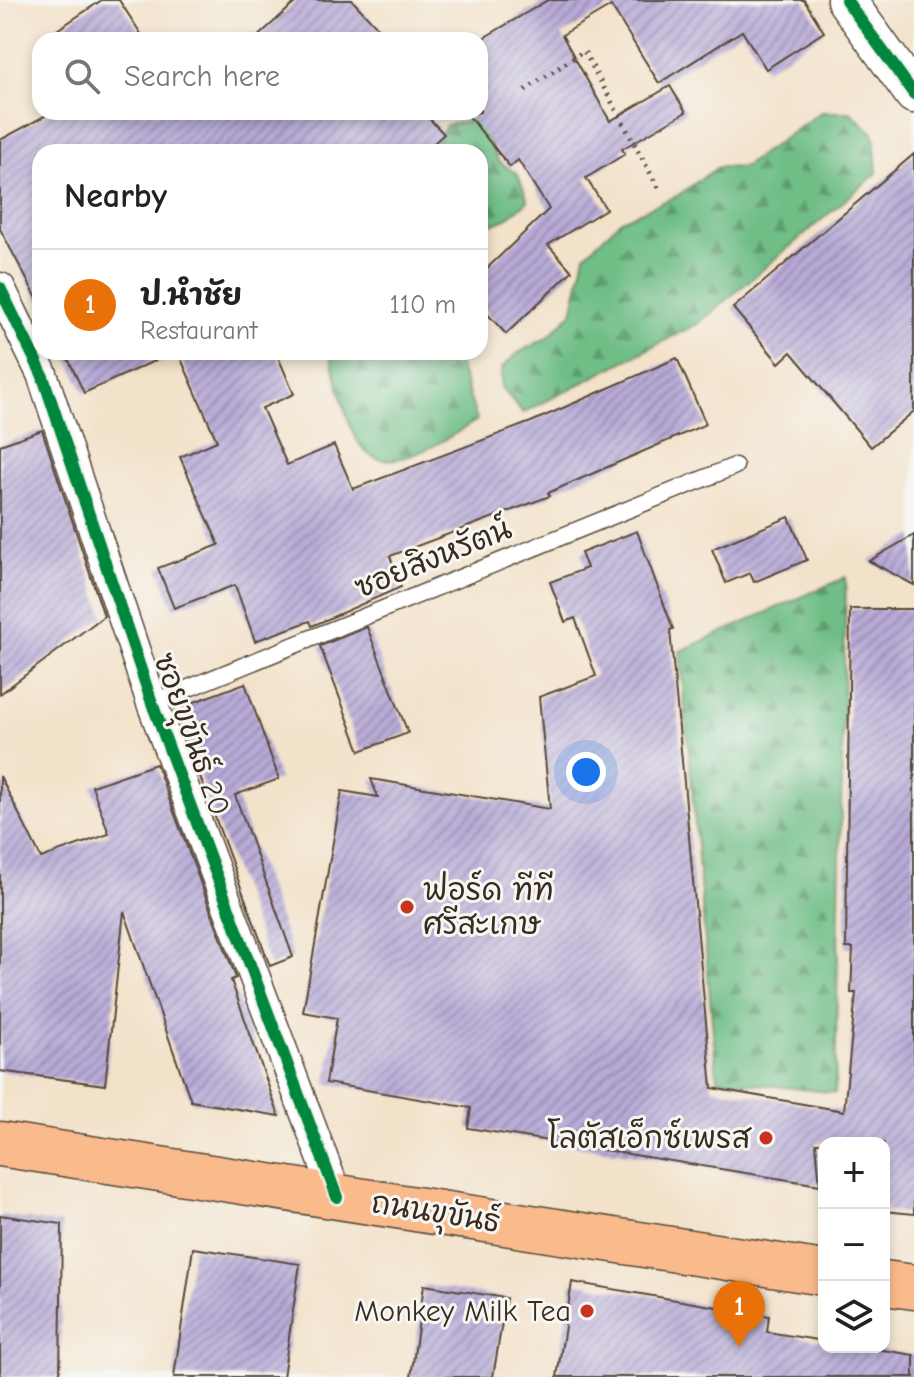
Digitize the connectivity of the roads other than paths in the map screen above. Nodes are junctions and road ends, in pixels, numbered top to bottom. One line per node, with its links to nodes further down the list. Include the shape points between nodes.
1 (846, 0): 2 (street)
2 (914, 94)
3 (0, 288): 4 (street, ซอยขุขันธ์ 20)
4 (32, 354)
5 (35, 360): 7 (street, ซอยขุขันธ์ 20)
6 (735, 466): 7 (lane, ซอยสิงหรัตน์)
7 (152, 703): 9 (street, ซอยขุขันธ์ 20)
8 (0, 1144): 9 (main road, ถนนขุขันธ์)
9 (337, 1197): 10 (main road, ถนนขุขันธ์)
10 (818, 1272)
11 (890, 1284): 12 (main road)
12 (914, 1287)

